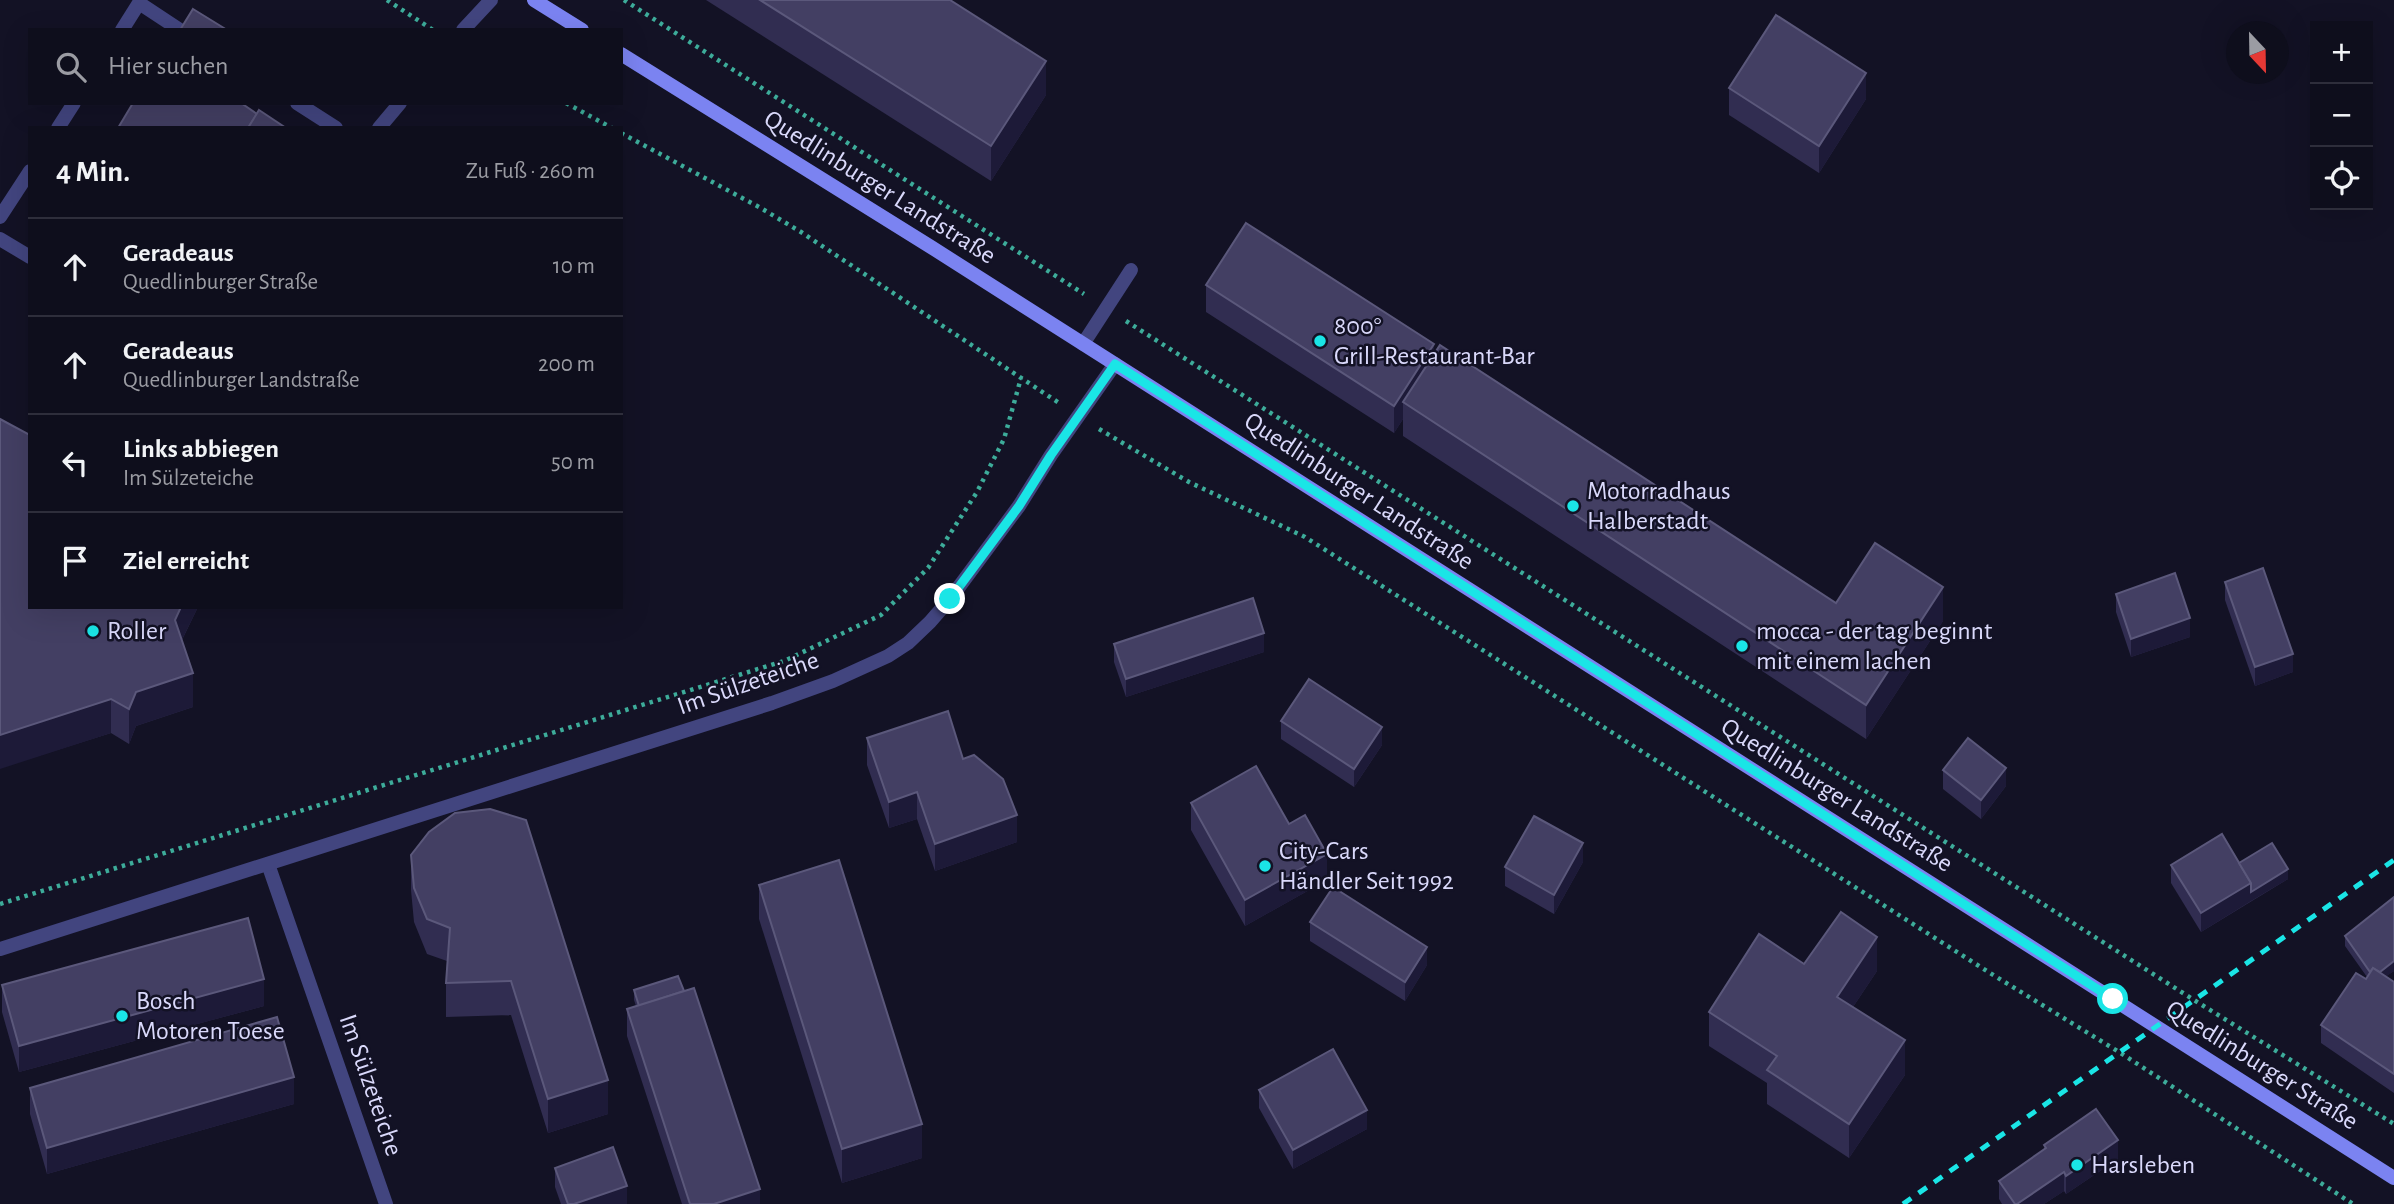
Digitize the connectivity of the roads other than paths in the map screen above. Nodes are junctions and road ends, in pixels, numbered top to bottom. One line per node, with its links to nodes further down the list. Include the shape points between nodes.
1 (491, 0): 5 (street)
2 (534, 0): 6 (main road)
3 (122, 28): 4 (street, via 139,4)
4 (177, 28)
5 (465, 28)
6 (579, 28)
7 (623, 55): 19 (main road, Quedlinburger Landstraße)
8 (73, 105): 11 (street)
9 (300, 105): 12 (street)
10 (398, 105): 13 (street)
11 (59, 126)
12 (333, 126)
13 (382, 126)
14 (28, 174): 15 (street)
15 (0, 216)
16 (0, 239): 17 (street)
17 (28, 256)
18 (1131, 270): 19 (street)
19 (1083, 344): 20 (main road, Quedlinburger Landstraße)
20 (1115, 364): 21 (street, Im Sülzeteiche, via 950,599 908,643 888,656 772,703); 23 (main road, Quedlinburger Landstraße)
21 (268, 864): 22 (street, Im Sülzeteiche); 25 (street, Im Sülzeteiche)
22 (0, 949)
23 (2068, 971): 24 (main road, Quedlinburger Straße)
24 (2394, 1178)
25 (386, 1204)

